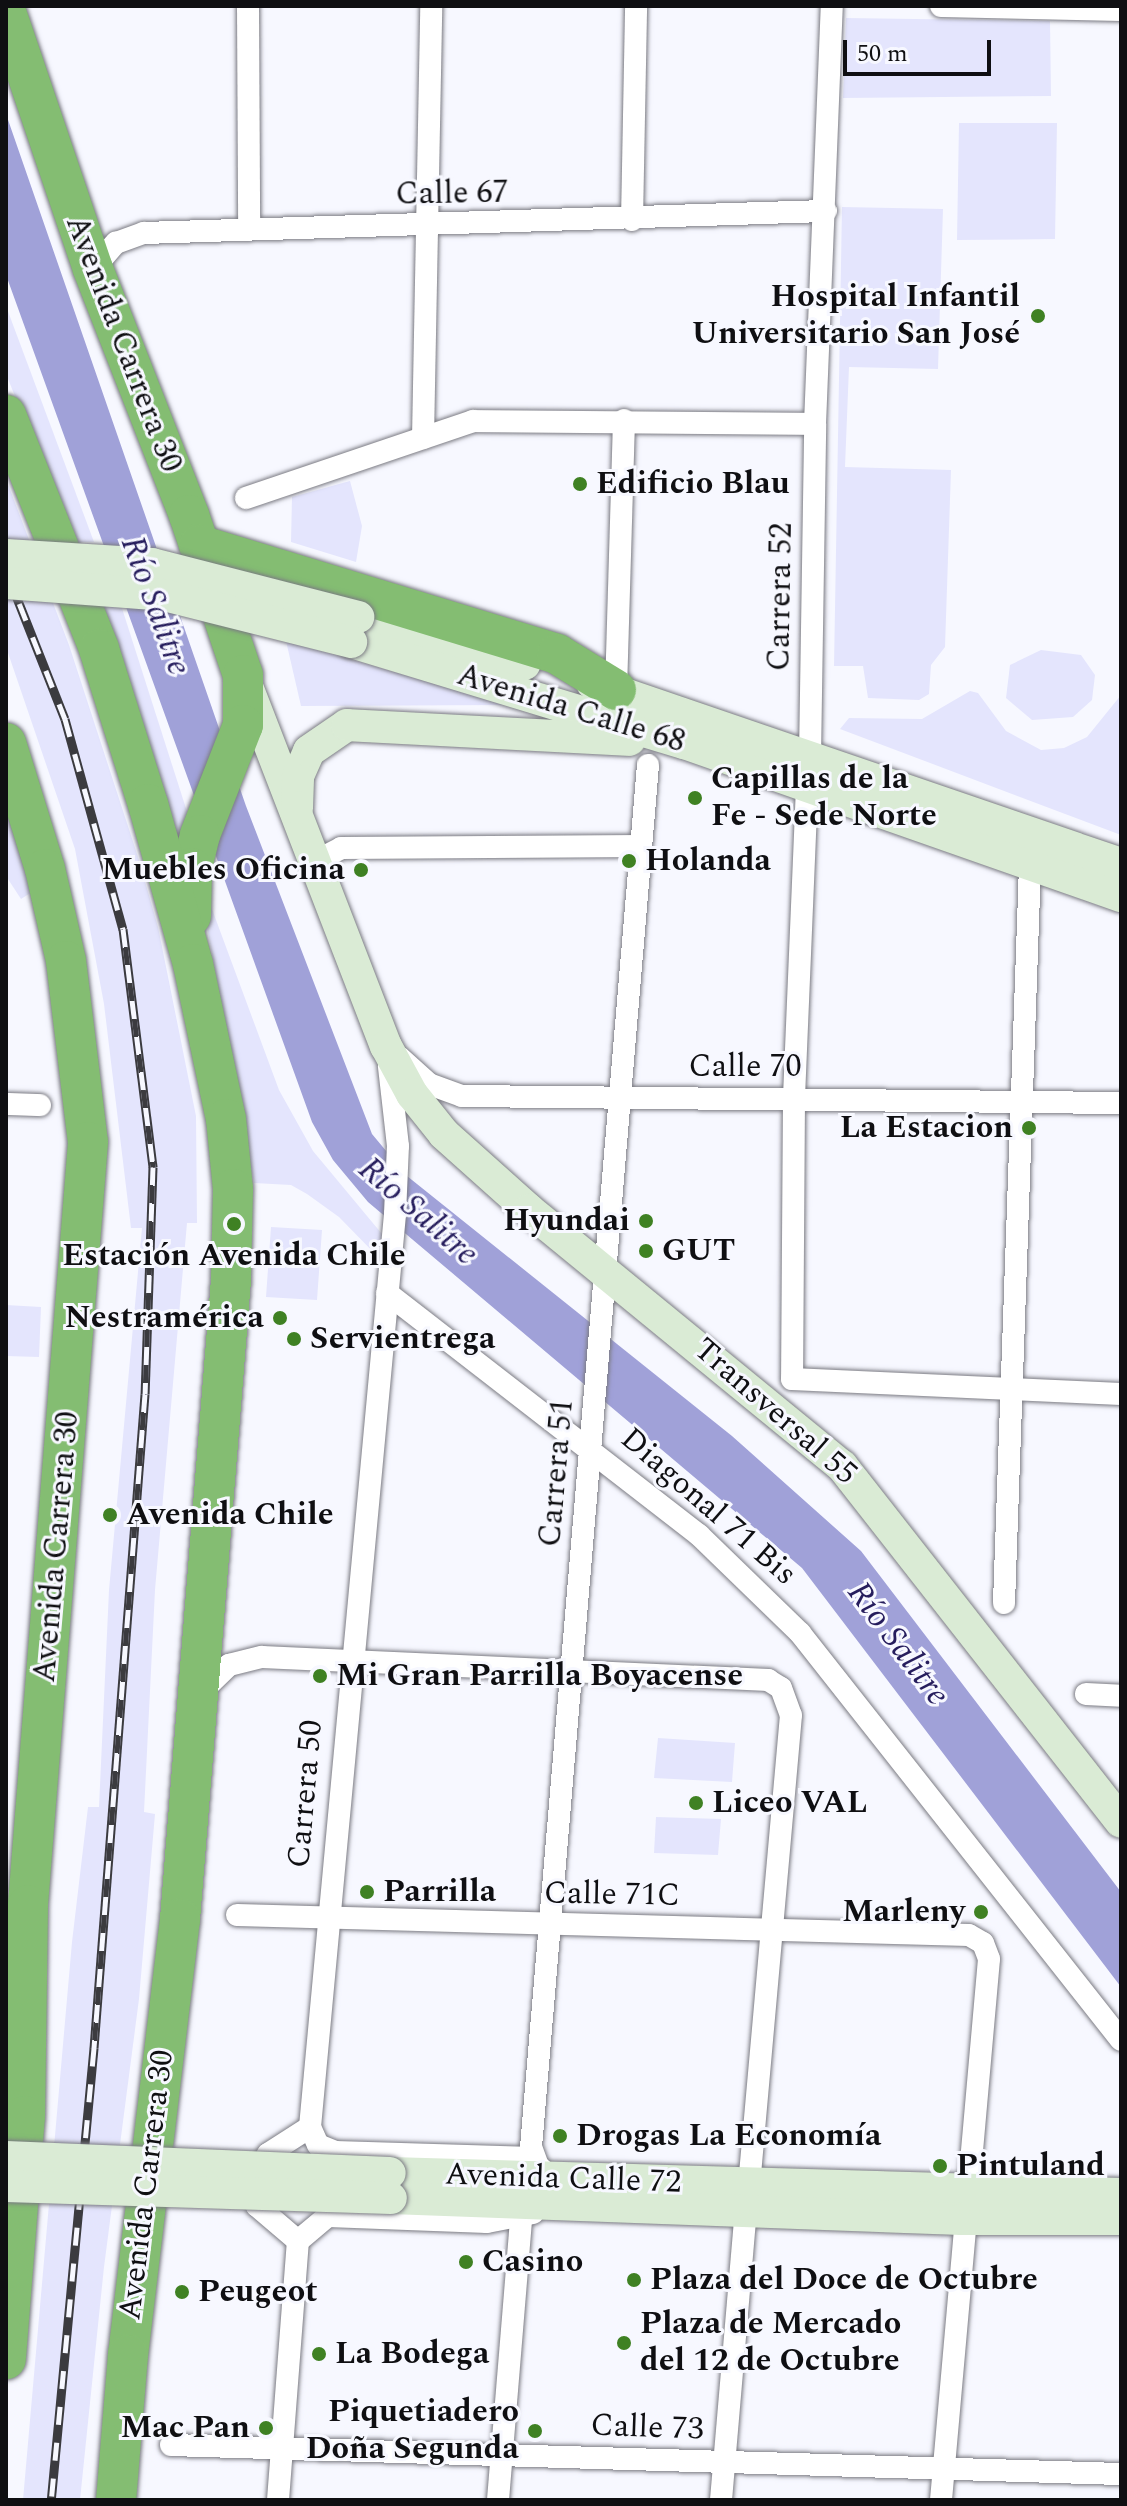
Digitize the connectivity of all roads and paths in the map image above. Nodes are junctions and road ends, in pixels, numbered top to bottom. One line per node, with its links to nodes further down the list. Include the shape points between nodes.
1 (248, 6): 12 (street)
2 (431, 6): 11 (street)
3 (636, 6): 10 (street)
4 (832, 6): 9 (street, Carrera 52)
5 (941, 6): 6 (street)
6 (1121, 10)
7 (6, 12): 8 (highway, Avenida Carrera 30)
8 (13, 47): 13 (highway, Avenida Carrera 30)
9 (826, 211): 10 (street, Calle 67); 16 (street, Carrera 52)
10 (632, 220): 11 (street, Calle 67)
11 (429, 227): 12 (street, Calle 67); 17 (street)
12 (249, 229): 13 (street, Calle 67, via 129,235)
13 (93, 269): 19 (highway, Avenida Carrera 30)
14 (6, 415): 35 (highway, Avenida Carrera 30, via 99,649)
15 (624, 420): 16 (street); 17 (street, via 473,421); 24 (street)
16 (815, 424): 28 (street, Carrera 52)
17 (423, 438): 18 (street)
18 (246, 498)
19 (199, 545): 23 (highway, Avenida Carrera 30); 24 (highway, via 557,654)
20 (6, 555): 22 (main road, Avenida Calle 68, bridge, via 152,564)
21 (6, 583): 22 (main road, Avenida Calle 68, bridge, via 164,595)
22 (354, 630): 24 (main road, Avenida Calle 68); 26 (main road, Avenida Calle 68)
23 (243, 675): 29 (main road, Avenida Carrera 30); 35 (highway, Avenida Carrera 30, via 239,741 200,835 190,887)
24 (616, 690): 28 (main road, Avenida Calle 68)
25 (6, 743): 55 (highway, Avenida Carrera 30, via 45,869 66,961 88,1142)
26 (684, 743): 28 (main road, Avenida Calle 68); 29 (main road, via 347,725 332,732 302,764)
27 (648, 765): 30 (street, Carrera 51)
28 (808, 772): 32 (main road, Avenida Calle 68); 33 (main road, Avenida Calle 68); 38 (street, Carrera 52)
29 (298, 823): 31 (main road, Avenida Carrera 30)
30 (641, 846): 31 (street, via 341,848); 37 (street, Carrera 51)
31 (314, 862): 36 (main road, Avenida Carrera 30)
32 (1121, 864)
33 (1030, 866): 34 (main road, Avenida Calle 68); 39 (street)
34 (1121, 896)
35 (193, 964): 52 (highway, Avenida Carrera 30, via 226,1119 234,1224)
36 (386, 1046): 37 (street, Calle 70, via 429,1084 452,1095); 43 (main road, Transversal 55, via 412,1094 444,1134); 44 (street, Carrera 50, via 398,1146)
37 (620, 1098): 38 (street, Calle 70); 43 (street, Carrera 51)
38 (794, 1099): 39 (street, Calle 70); 45 (street, Carrera 52, via 792,1379)
39 (1022, 1102): 40 (street, Calle 70); 45 (street)
40 (1121, 1103)
41 (6, 1104): 42 (street)
42 (40, 1105)
43 (605, 1282): 47 (street, Carrera 51); 54 (main road, Transversal 55, via 842,1466)
44 (387, 1293): 47 (street, Diagonal 71 Bis); 49 (street, Carrera 50)
45 (1012, 1388): 46 (street); 48 (street)
46 (1121, 1394)
47 (592, 1439): 50 (street, Carrera 51); 60 (street, Diagonal 71 Bis, via 800,1633)
48 (1004, 1603)
49 (350, 1660): 50 (street); 52 (street, via 249,1657 222,1670); 57 (street, Carrera 50)
50 (572, 1674): 58 (street, Carrera 51); 59 (street, via 768,1680 787,1696 791,1715)
51 (1086, 1694): 53 (street)
52 (199, 1695): 79 (highway, Avenida Carrera 30, via 180,1919 135,2284)
53 (1121, 1696)
54 (1121, 1822)
55 (17, 1905): 72 (highway, Avenida Carrera 30, via 25,2116)
56 (237, 1915): 57 (street, Calle 71C)
57 (327, 1920): 58 (street, Calle 71C); 61 (street, Carrera 50)
58 (551, 1925): 59 (street, Calle 71C); 63 (street, Carrera 51)
59 (770, 1930): 67 (street); 68 (street, Calle 71C, via 969,1935 983,1943 989,1959)
60 (1121, 2040)
61 (310, 2127): 63 (street, via 318,2145 335,2152); 71 (street, via 268,2154 252,2179 257,2206)
62 (6, 2157): 64 (main road, Avenida Calle 72, bridge)
63 (549, 2180): 64 (main road, Avenida Calle 72); 67 (main road, Avenida Calle 72); 69 (street)
64 (390, 2185): 65 (main road, Avenida Calle 72, bridge)
65 (6, 2186)
66 (1121, 2194): 68 (main road, Avenida Calle 72)
67 (747, 2198): 68 (main road, Avenida Calle 72); 76 (street)
68 (969, 2206): 70 (main road, Avenida Calle 72); 77 (street)
69 (521, 2218): 71 (street, via 487,2222 336,2215 320,2219); 75 (street)
70 (1121, 2219)
71 (298, 2241): 74 (street)
72 (6, 2359)
73 (171, 2445): 74 (street, Calle 73)
74 (283, 2450): 75 (street, Calle 73); 80 (street)
75 (502, 2456): 76 (street, Calle 73); 81 (street)
76 (725, 2462): 77 (street, Calle 73); 82 (street)
77 (944, 2469): 78 (street, Calle 73); 83 (street)
78 (1121, 2474)
79 (116, 2500)
80 (278, 2500)
81 (498, 2500)
82 (721, 2500)
83 (941, 2500)

